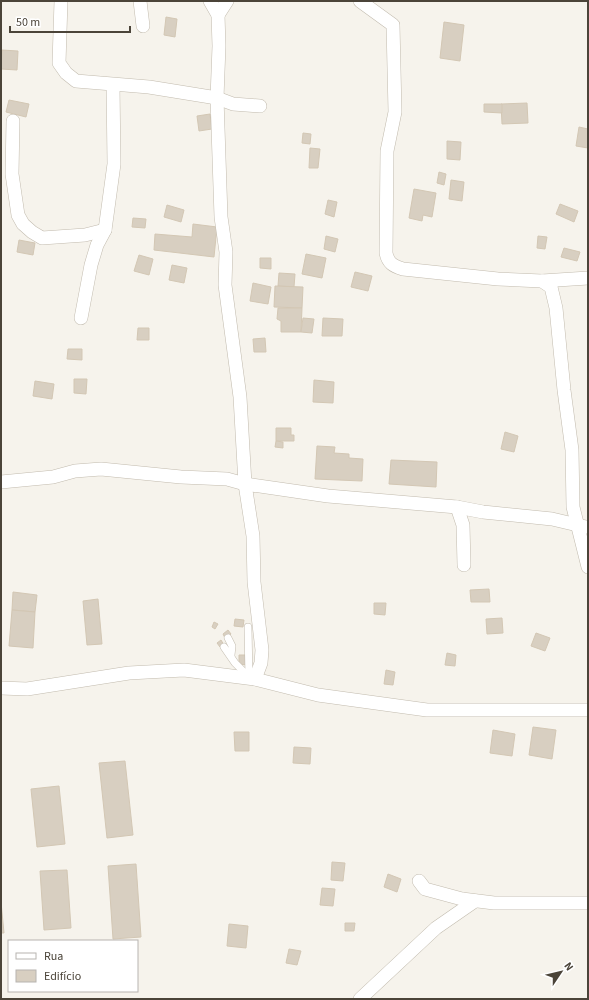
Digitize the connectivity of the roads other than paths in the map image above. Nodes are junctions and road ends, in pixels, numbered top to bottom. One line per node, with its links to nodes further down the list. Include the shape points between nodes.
1 (61, 1): 8 (street, via 59,63 66,74 76,81)
2 (140, 1): 7 (street)
3 (210, 1): 6 (street)
4 (227, 1): 6 (street)
5 (360, 1): 15 (street, via 393,25 395,112 387,152 388,261 403,270)
6 (218, 15): 9 (street)
7 (143, 26)
8 (113, 85): 9 (street, via 150,86); 13 (street, via 114,164)
9 (217, 98): 10 (street, via 233,104); 17 (street, via 221,217 226,252 225,285 240,398)
10 (260, 106)
11 (13, 121): 12 (street)
12 (6, 160): 13 (street, via 12,174 18,215 32,232 42,238 62,238)
13 (105, 230): 16 (street, via 91,265)
14 (588, 278): 15 (street)
15 (542, 281): 22 (street, via 551,287 556,308 572,450 574,507)
16 (81, 318)
17 (244, 457): 18 (street, via 238,470); 20 (street)
18 (227, 479): 19 (street, via 101,469); 20 (street)
19 (1, 482)
20 (245, 484): 21 (street, via 328,496); 29 (street, via 253,536 254,582 262,650 261,663)
21 (457, 507): 22 (street, via 552,519); 23 (street, via 463,525)
22 (584, 526): 24 (street)
23 (464, 565)
24 (588, 567)
25 (248, 627): 29 (lane)
26 (228, 638): 28 (lane, via 232,646)
27 (224, 647): 28 (lane)
28 (231, 655): 29 (lane, via 235,664)
29 (252, 679): 30 (street, via 184,670 129,673 28,689); 31 (street, via 318,695 427,710)
30 (1, 688)
31 (588, 710)
32 (419, 881): 33 (street, via 425,889)
33 (475, 901): 34 (street, via 510,904); 35 (street, via 436,928)
34 (588, 903)
35 (360, 999)

